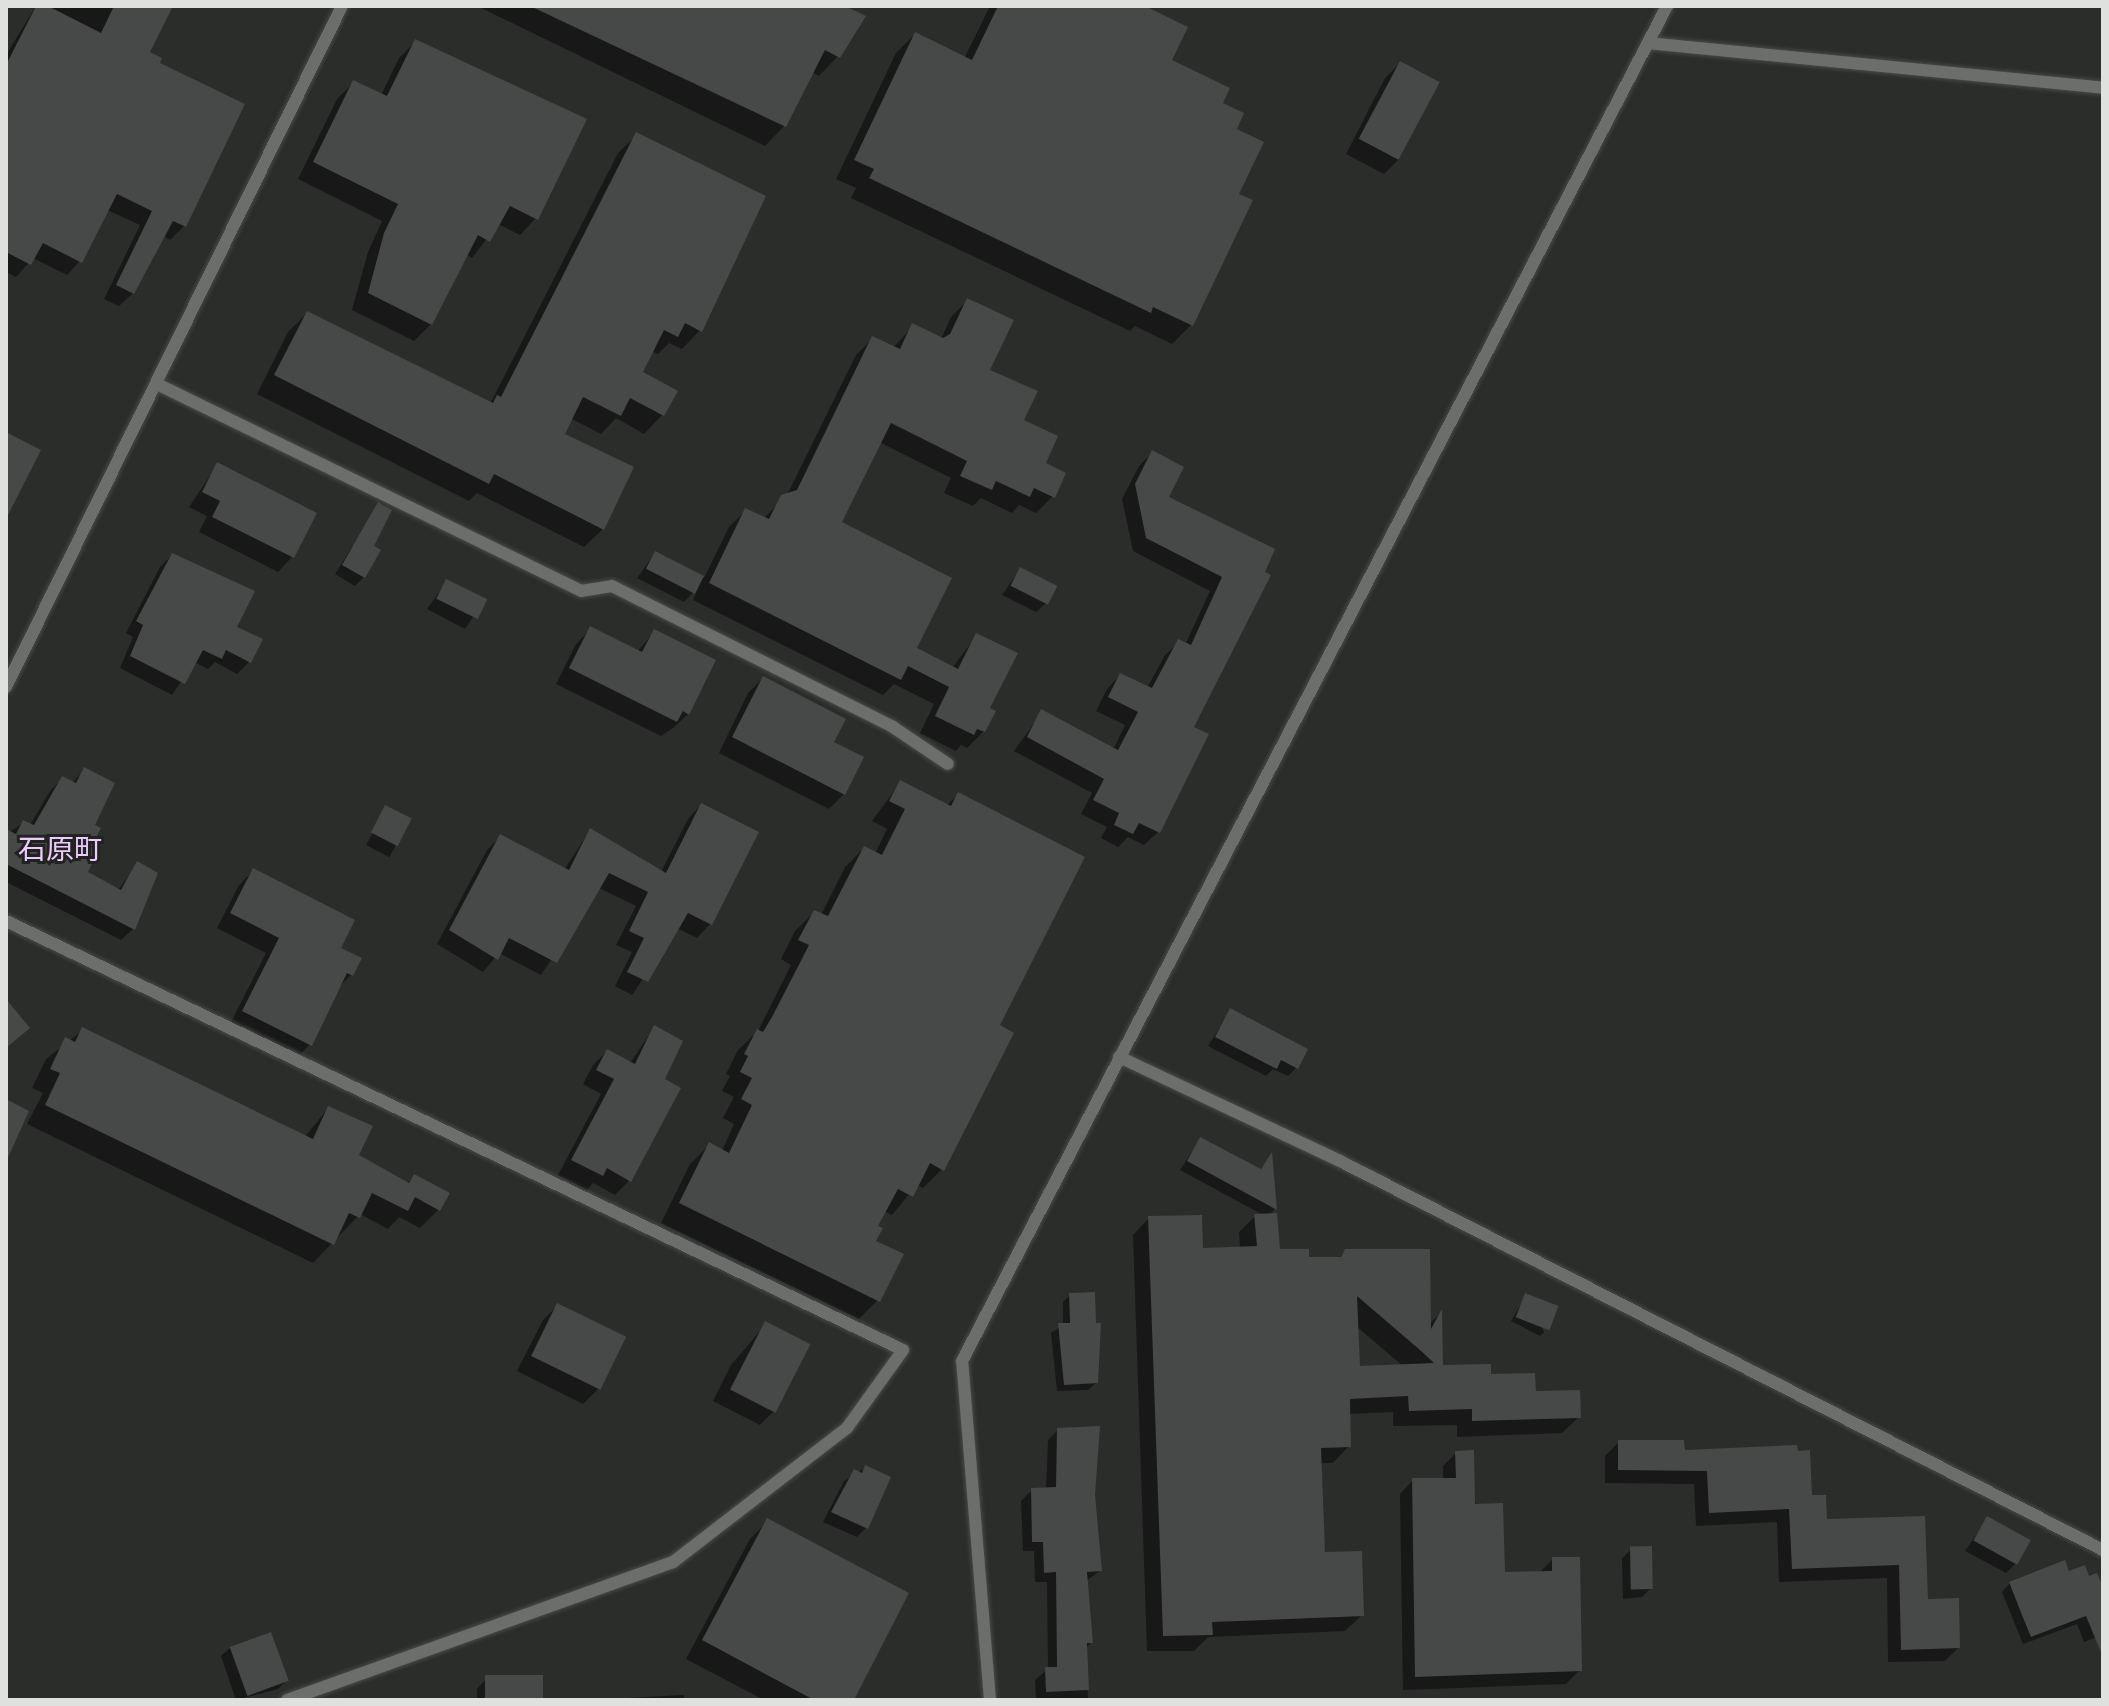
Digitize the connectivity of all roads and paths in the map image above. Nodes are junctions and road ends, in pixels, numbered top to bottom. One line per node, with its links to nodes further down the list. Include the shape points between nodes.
1 (342, 6): 5 (lane)
2 (1667, 6): 3 (lane)
3 (1648, 43): 4 (lane); 9 (lane)
4 (2103, 88)
5 (157, 384): 6 (lane); 7 (lane, via 581,591 612,586 893,727)
6 (6, 687)
7 (948, 764)
8 (6, 921): 11 (lane, via 903,1350 847,1428 673,1562)
9 (1119, 1057): 10 (lane, via 1342,1162); 12 (lane, via 962,1361)
10 (2103, 1550)
11 (287, 1700)
12 (990, 1700)

